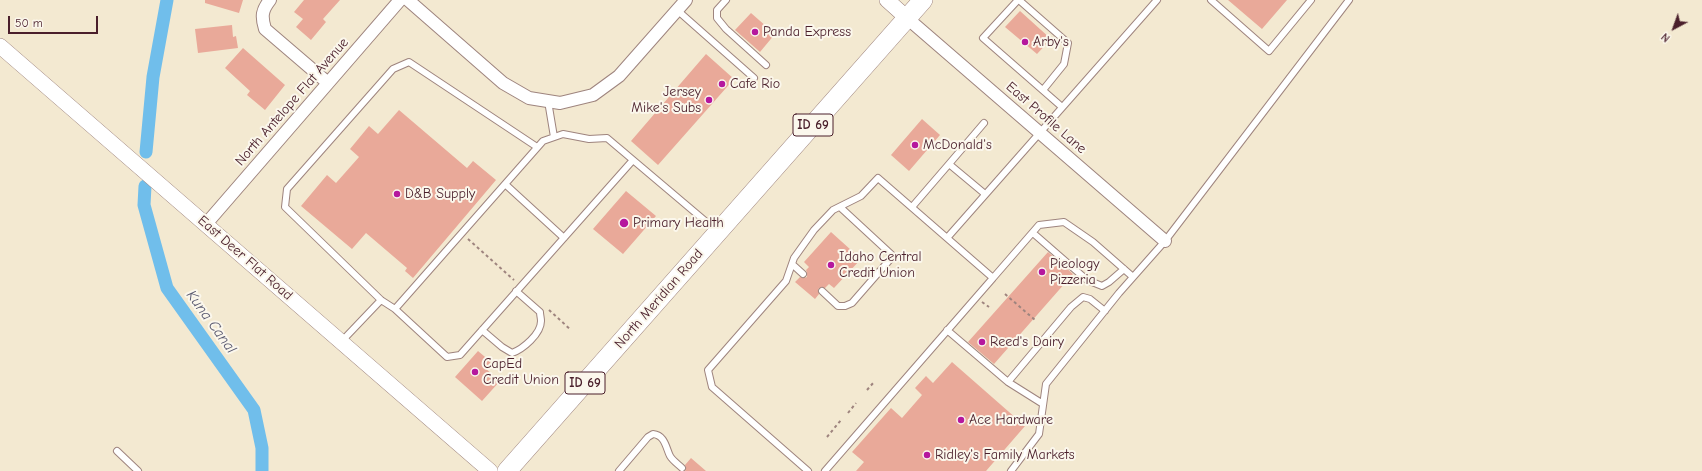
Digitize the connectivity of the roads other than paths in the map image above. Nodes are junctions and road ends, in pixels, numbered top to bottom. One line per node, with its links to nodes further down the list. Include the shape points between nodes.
1 (270, 0): 18 (street, via 261,19 265,29)
2 (400, 0): 18 (street, North Antelope Flat Avenue)
3 (408, 0): 20 (street, via 503,83 529,98)
4 (686, 0): 13 (street)
5 (726, 0): 16 (lane, via 717,10 717,18)
6 (887, 0): 14 (street)
7 (923, 0): 14 (main road, North Meridian Road / ID 69)
8 (1019, 0): 19 (lane, via 1068,43 1064,64); 19 (lane, via 983,38)
9 (1157, 0): 21 (lane)
10 (1211, 0): 11 (lane, via 1269,51)
11 (1311, 0)
12 (1349, 0): 37 (lane)
13 (677, 10): 17 (lane); 20 (street, via 620,76 593,95)
14 (907, 18): 23 (street, East Profile Lane); 33 (main road, North Meridian Road / ID 69)
15 (0, 46): 32 (street, East Deer Flat Road)
16 (766, 64)
17 (754, 78)
18 (328, 83): 32 (street, North Antelope Flat Avenue)
19 (1043, 90): 21 (lane)
20 (554, 102): 24 (lane)
21 (1062, 107): 23 (lane)
22 (984, 124): 27 (lane)
23 (1040, 133): 29 (lane); 37 (street, East Profile Lane)
24 (554, 137): 25 (lane, via 543,141); 26 (lane, via 563,134 589,139 607,138)
25 (537, 147): 28 (lane); 45 (lane, via 409,62 393,69 287,189 285,207)
26 (633, 160): 33 (lane); 35 (lane)
27 (949, 164): 29 (lane); 31 (lane)
28 (505, 184): 35 (lane); 46 (lane)
29 (985, 194): 36 (lane)
30 (840, 207): 31 (lane, via 861,196 878,178); 38 (lane, via 833,210 814,230); 44 (lane, via 893,256 852,303 838,306)
31 (912, 207): 36 (lane)
32 (206, 224): 50 (street, East Deer Flat Road)
33 (718, 232): 57 (main road, North Meridian Road / ID 69)
34 (1033, 233): 39 (lane, via 1039,225 1064,222 1093,242); 39 (lane, via 1087,280 1102,286); 42 (lane)
35 (564, 238): 43 (lane)
36 (947, 238): 42 (lane)
37 (1165, 241): 41 (lane)
38 (792, 264): 40 (lane); 59 (lane, via 786,281 708,370 712,387)
39 (1124, 269): 41 (lane)
40 (803, 274)
41 (1133, 277): 47 (lane)
42 (993, 278): 49 (lane)
43 (516, 291): 48 (lane); 48 (lane, via 540,312 542,322 526,346 512,353)
44 (822, 291)
45 (381, 300): 46 (lane); 50 (lane)
46 (395, 309): 48 (lane, via 446,357 460,355)
47 (1105, 311): 51 (lane, via 1090,299 1083,297); 52 (lane, via 1046,384)
48 (482, 330)
49 (947, 330): 51 (lane); 60 (lane)
50 (341, 342): 56 (street, East Deer Flat Road)
51 (1008, 382): 52 (lane)
52 (1043, 404): 61 (lane, via 1039,434)
53 (117, 451): 55 (lane)
54 (682, 468): 58 (lane, via 671,458 660,436 653,434)
55 (138, 471)
56 (490, 471)
57 (507, 471)
58 (619, 471)
59 (808, 471)
60 (825, 471)
61 (1011, 471)

